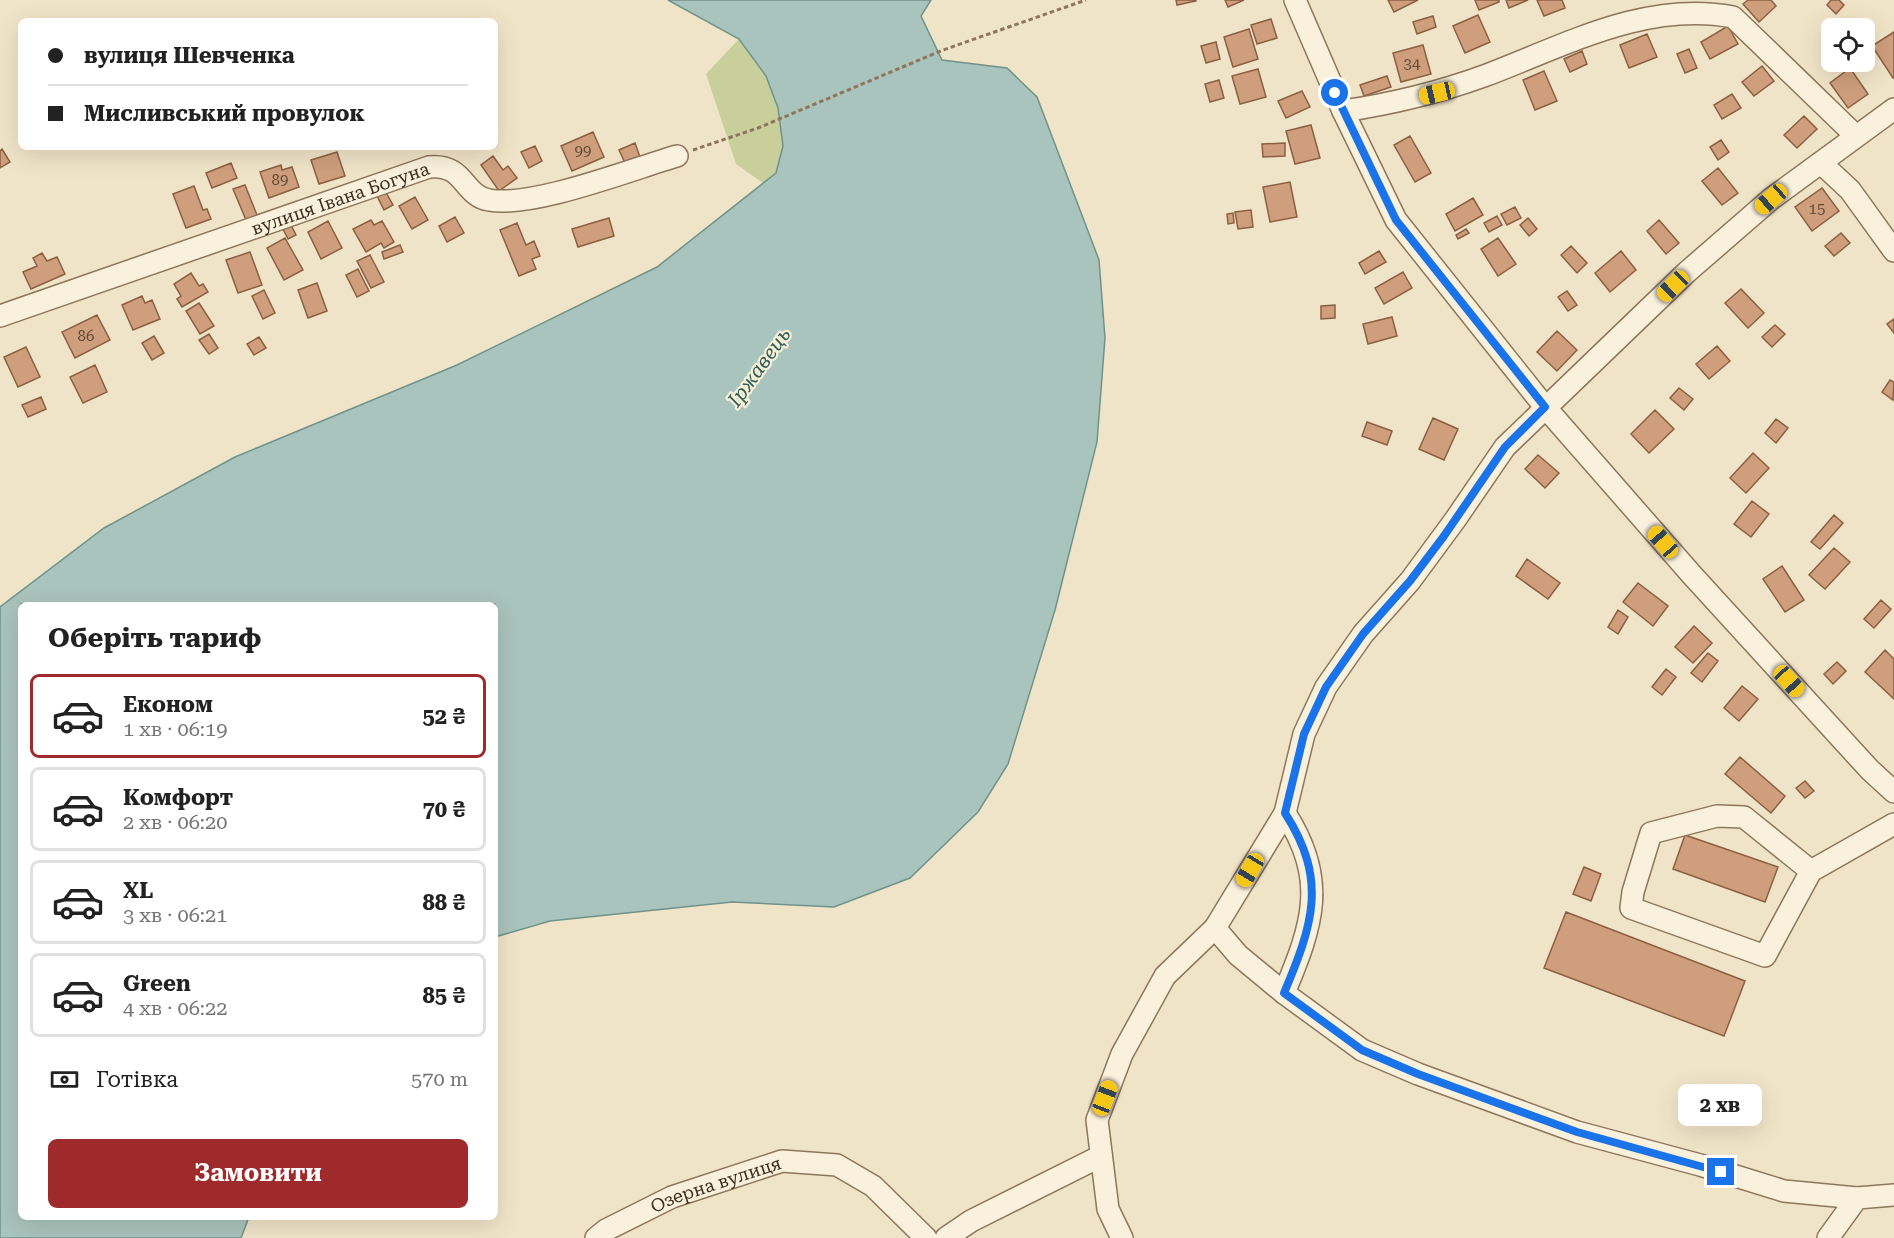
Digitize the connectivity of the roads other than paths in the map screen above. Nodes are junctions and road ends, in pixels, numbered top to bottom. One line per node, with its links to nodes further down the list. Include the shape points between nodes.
1 (1295, 0): 3 (street)
2 (1894, 109): 4 (street)
3 (1343, 111): 4 (street, via 1437,93 1487,75 1617,12 1687,6 1717,10 1733,17); 9 (street, via 1396,220)
4 (1856, 136): 6 (street)
5 (677, 156): 8 (street, вулиця Івана Богуна, via 537,198 500,202 486,200 453,169 429,167)
6 (1821, 163): 7 (street, via 1850,190); 9 (street, via 1771,199 1687,272)
7 (1894, 251)
8 (0, 316)
9 (1545, 407): 10 (street, via 1692,575); 11 (street, via 1505,447 1410,581 1363,634 1326,687 1304,734)
10 (1894, 792)
11 (1285, 813): 14 (street); 15 (street, via 1302,839 1314,893 1305,943)
12 (1894, 824): 13 (street)
13 (1811, 872): 13 (street, via 1744,817 1717,816 1651,833 1631,908 1766,956)
14 (1215, 928): 15 (street, via 1238,955); 16 (street, via 1165,976 1122,1054 1097,1120)
15 (1284, 993): 18 (street, via 1362,1050 1577,1132 1784,1191)
16 (1101, 1156): 21 (street, via 971,1221); 22 (street, via 1108,1209)
17 (1894, 1195): 18 (street)
18 (1857, 1198): 23 (street)
19 (596, 1238): 20 (street, Озерна вулиця, via 672,1197 782,1161 837,1165 873,1186)
20 (926, 1238)
21 (946, 1238)
22 (1122, 1238)
23 (1828, 1238)

